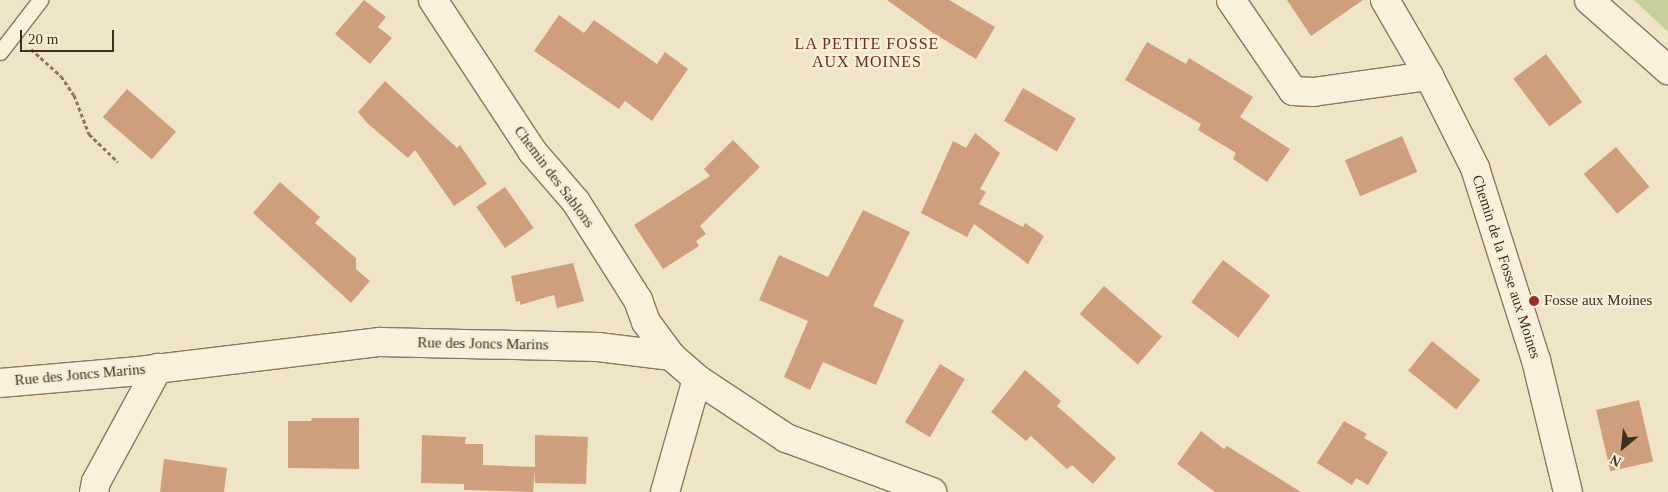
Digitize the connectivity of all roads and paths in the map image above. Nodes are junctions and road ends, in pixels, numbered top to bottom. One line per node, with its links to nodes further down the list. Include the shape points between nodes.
1 (40, 0): 6 (lane)
2 (433, 0): 11 (street, Chemin des Sablons, via 532,151 576,202 638,300 646,322)
3 (1231, 0): 9 (street, via 1293,91 1313,92)
4 (1385, 0): 9 (street, Chemin de la Fosse aux Moines)
5 (1588, 0): 8 (street)
6 (14, 34): 7 (lane); 10 (path, via 61,76 74,95 89,134)
7 (0, 52)
8 (1668, 70)
9 (1429, 76): 18 (street, Chemin de la Fosse aux Moines, via 1475,168 1503,248 1536,360)
10 (118, 162)
11 (671, 356): 12 (street, Rue des Joncs Marins, via 598,347 380,342); 13 (street)
12 (158, 368): 14 (street, Rue des Joncs Marins); 15 (street, via 96,482)
13 (697, 378): 16 (street); 17 (street, via 786,438)
14 (0, 382)
15 (94, 492)
16 (666, 492)
17 (932, 492)
18 (1568, 492)

